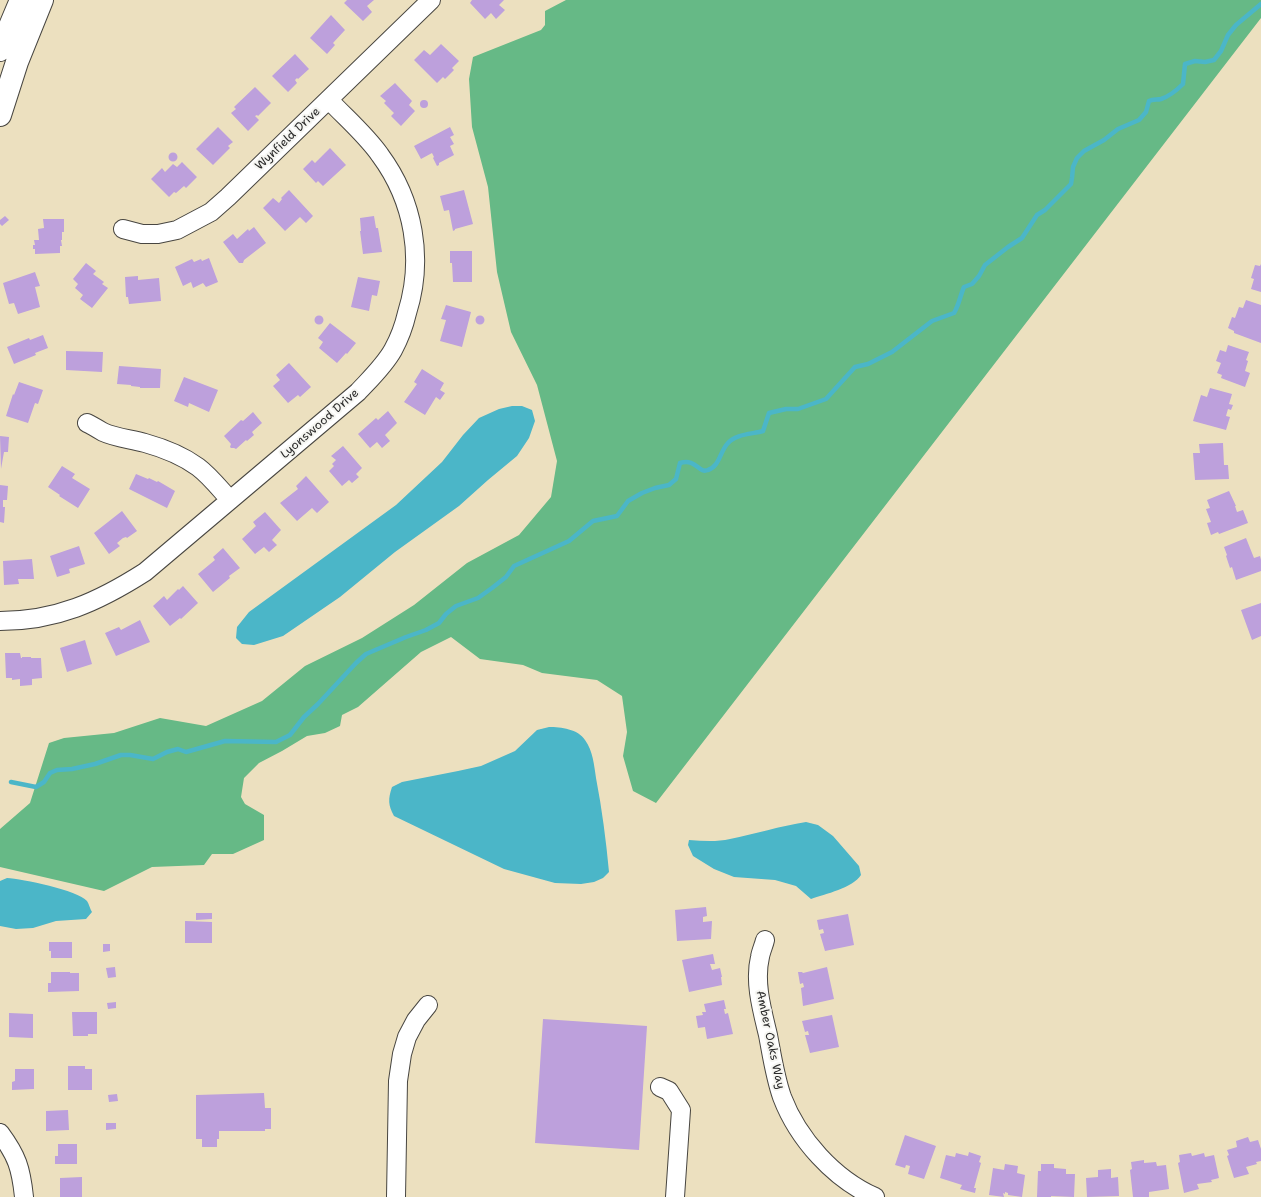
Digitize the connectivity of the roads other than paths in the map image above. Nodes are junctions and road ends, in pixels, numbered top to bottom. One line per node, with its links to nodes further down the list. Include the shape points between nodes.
1 (21, 0): 4 (main road)
2 (42, 0): 6 (main road)
3 (432, 0): 5 (street, Wynfield Drive)
4 (0, 50)
5 (329, 100): 7 (street, Wynfield Drive, via 211,212 177,230 158,234 142,234); 9 (street, Lyonswood Drive, via 380,155 394,176 404,200 412,223 416,249 411,302 393,350 373,376 358,392)
6 (0, 115)
7 (123, 229)
8 (88, 423): 9 (street, via 104,432 146,443 184,459 209,477)
9 (230, 500): 10 (street, Lyonswood Drive, via 145,572 96,600 45,617)
10 (0, 622)
11 (766, 940): 18 (street, Amber Oaks Way, via 760,958 758,978 782,1097 792,1120 827,1163 844,1178)
12 (428, 1005): 16 (street, via 416,1020 402,1054 398,1081)
13 (660, 1087): 17 (street, via 669,1091 680,1110)
14 (0, 1133): 15 (street, via 16,1159 22,1177)
15 (24, 1197)
16 (396, 1197)
17 (675, 1197)
18 (875, 1197)

